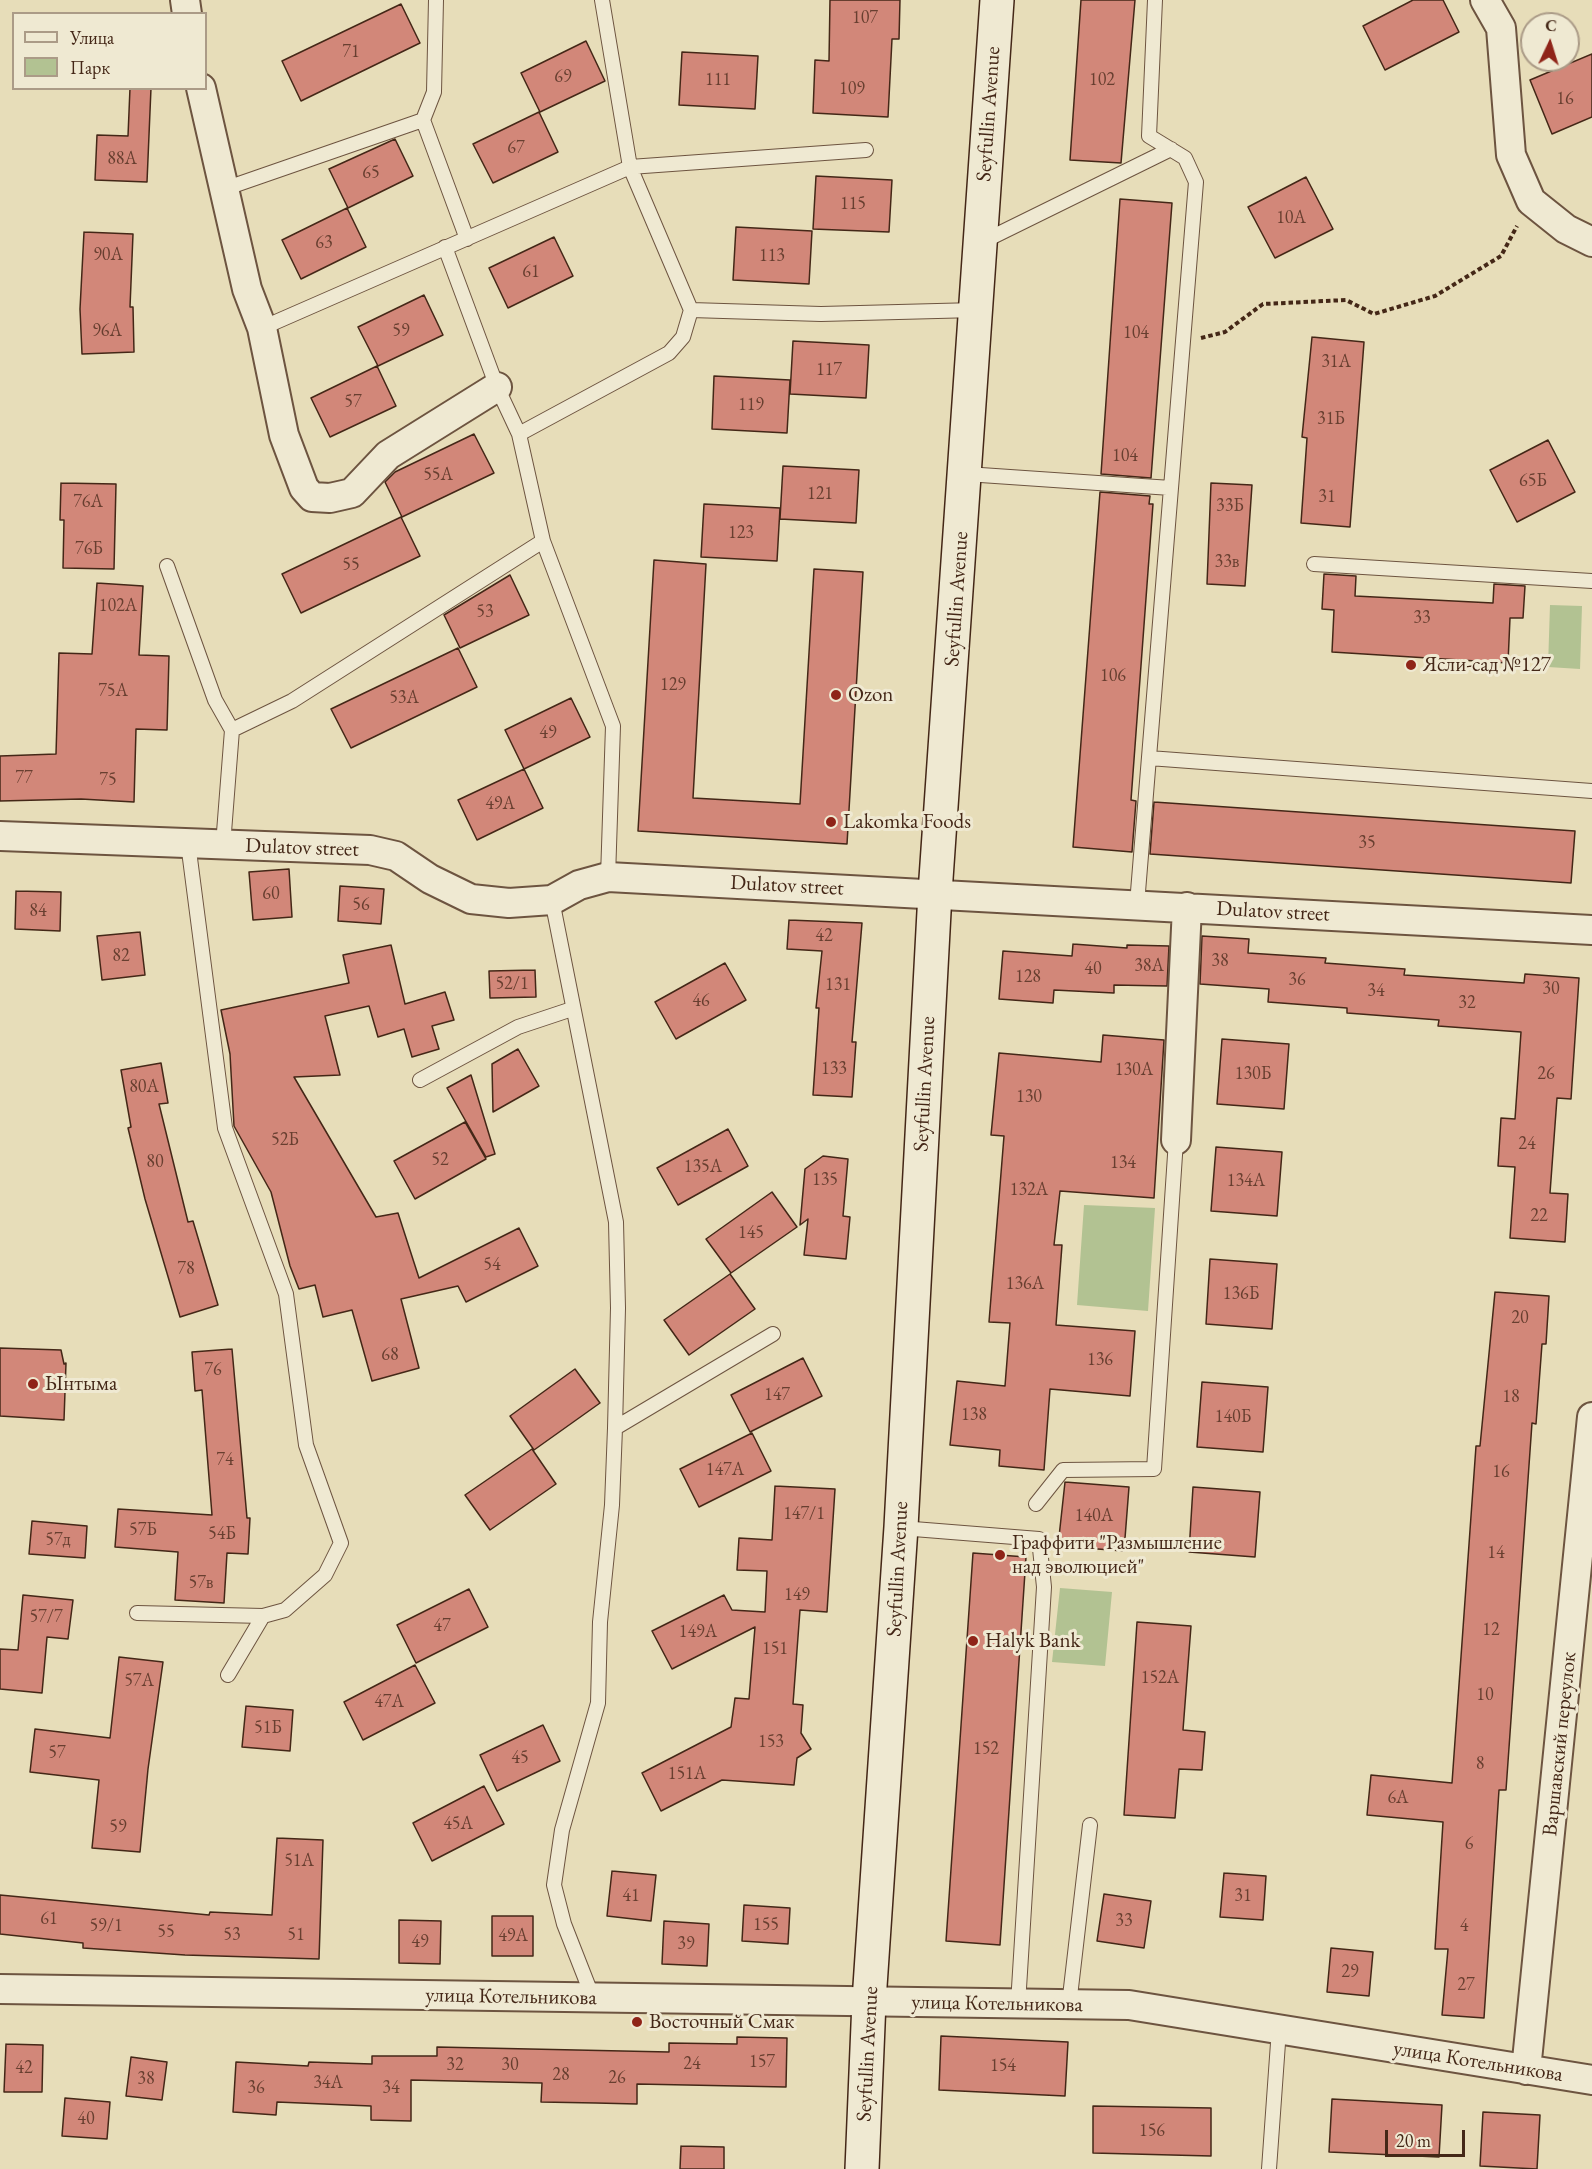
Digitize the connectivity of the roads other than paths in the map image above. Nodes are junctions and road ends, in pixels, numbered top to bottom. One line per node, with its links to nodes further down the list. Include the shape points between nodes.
1 (436, 0): 7 (lane, via 434,92)
2 (602, 0): 10 (lane)
3 (997, 0): 14 (main road, Seyfullin Avenue)
4 (1155, 0): 8 (lane, via 1149,136)
5 (1485, 0): 13 (street, via 1501,28 1511,155 1531,201 1566,229)
6 (201, 90): 11 (street)
7 (423, 120): 11 (lane); 12 (lane)
8 (1170, 149): 14 (lane); 22 (lane, via 1185,158 1196,182)
9 (866, 150): 10 (lane)
10 (630, 166): 12 (lane); 16 (lane)
11 (224, 189): 18 (street, via 247,289)
12 (467, 239): 15 (lane)
13 (1592, 242)
14 (980, 243): 17 (main road, Seyfullin Avenue)
15 (445, 247): 18 (lane); 19 (lane)
16 (690, 310): 17 (lane, via 821,314); 20 (lane, via 683,337 669,353)
17 (976, 310): 21 (main road, Seyfullin Avenue)
18 (262, 328): 19 (street, via 284,435 304,488 312,497 352,493 388,455)
19 (497, 387): 20 (lane)
20 (519, 434): 23 (lane)
21 (966, 474): 22 (lane); 34 (main road, Seyfullin Avenue)
22 (1171, 489): 28 (lane)
23 (543, 542): 27 (lane, via 292,701); 33 (lane, via 613,726)
24 (1314, 564): 26 (lane)
25 (167, 566): 27 (lane, via 215,699)
26 (1592, 580)
27 (232, 730): 32 (lane)
28 (1149, 758): 29 (lane); 36 (lane)
29 (1592, 791)
30 (0, 836): 31 (street, Dulatov street)
31 (188, 843): 32 (street, Dulatov street); 49 (lane, via 225,1128 286,1294 306,1445 341,1543 325,1575 285,1610)
32 (223, 845): 35 (street, Dulatov street, via 370,850 396,855 430,879 471,899 509,903)
33 (608, 877): 34 (street, Dulatov street); 35 (street, Dulatov street, via 579,885)
34 (935, 893): 36 (street, Dulatov street); 47 (main road, Seyfullin Avenue)
35 (552, 900): 39 (lane)
36 (1137, 904): 37 (street, Dulatov street)
37 (1187, 907): 38 (street, Dulatov street); 41 (street)
38 (1592, 930)
39 (572, 1009): 40 (lane, via 518,1027); 44 (lane, via 616,1222)
40 (420, 1080)
41 (1176, 1140): 46 (lane, via 1154,1469 1062,1470)
42 (773, 1334): 44 (lane)
43 (1592, 1418): 45 (street, Варшавский переулок)
44 (615, 1428): 53 (lane, via 600,1622 598,1703 562,1830 554,1885 564,1924)
45 (1588, 1502): 58 (street, Варшавский переулок)
46 (1036, 1504)
47 (901, 1527): 54 (main road, Seyfullin Avenue); 55 (lane, via 1039,1539 1044,1587)
48 (137, 1613): 49 (lane)
49 (263, 1616): 50 (lane)
50 (228, 1675)
51 (1090, 1825): 56 (lane)
52 (0, 1989): 53 (street, улица Котельникова)
53 (593, 1998): 54 (street, улица Котельникова)
54 (869, 2001): 55 (street, улица Котельникова); 60 (main road, Seyfullin Avenue)
55 (1018, 2004): 56 (street, улица Котельникова)
56 (1069, 2005): 57 (street, улица Котельникова, via 1129,2005)
57 (1279, 2029): 58 (street, улица Котельникова); 61 (lane)
58 (1526, 2070): 59 (street, улица Котельникова)
59 (1592, 2080)
60 (862, 2169)
61 (1269, 2169)

